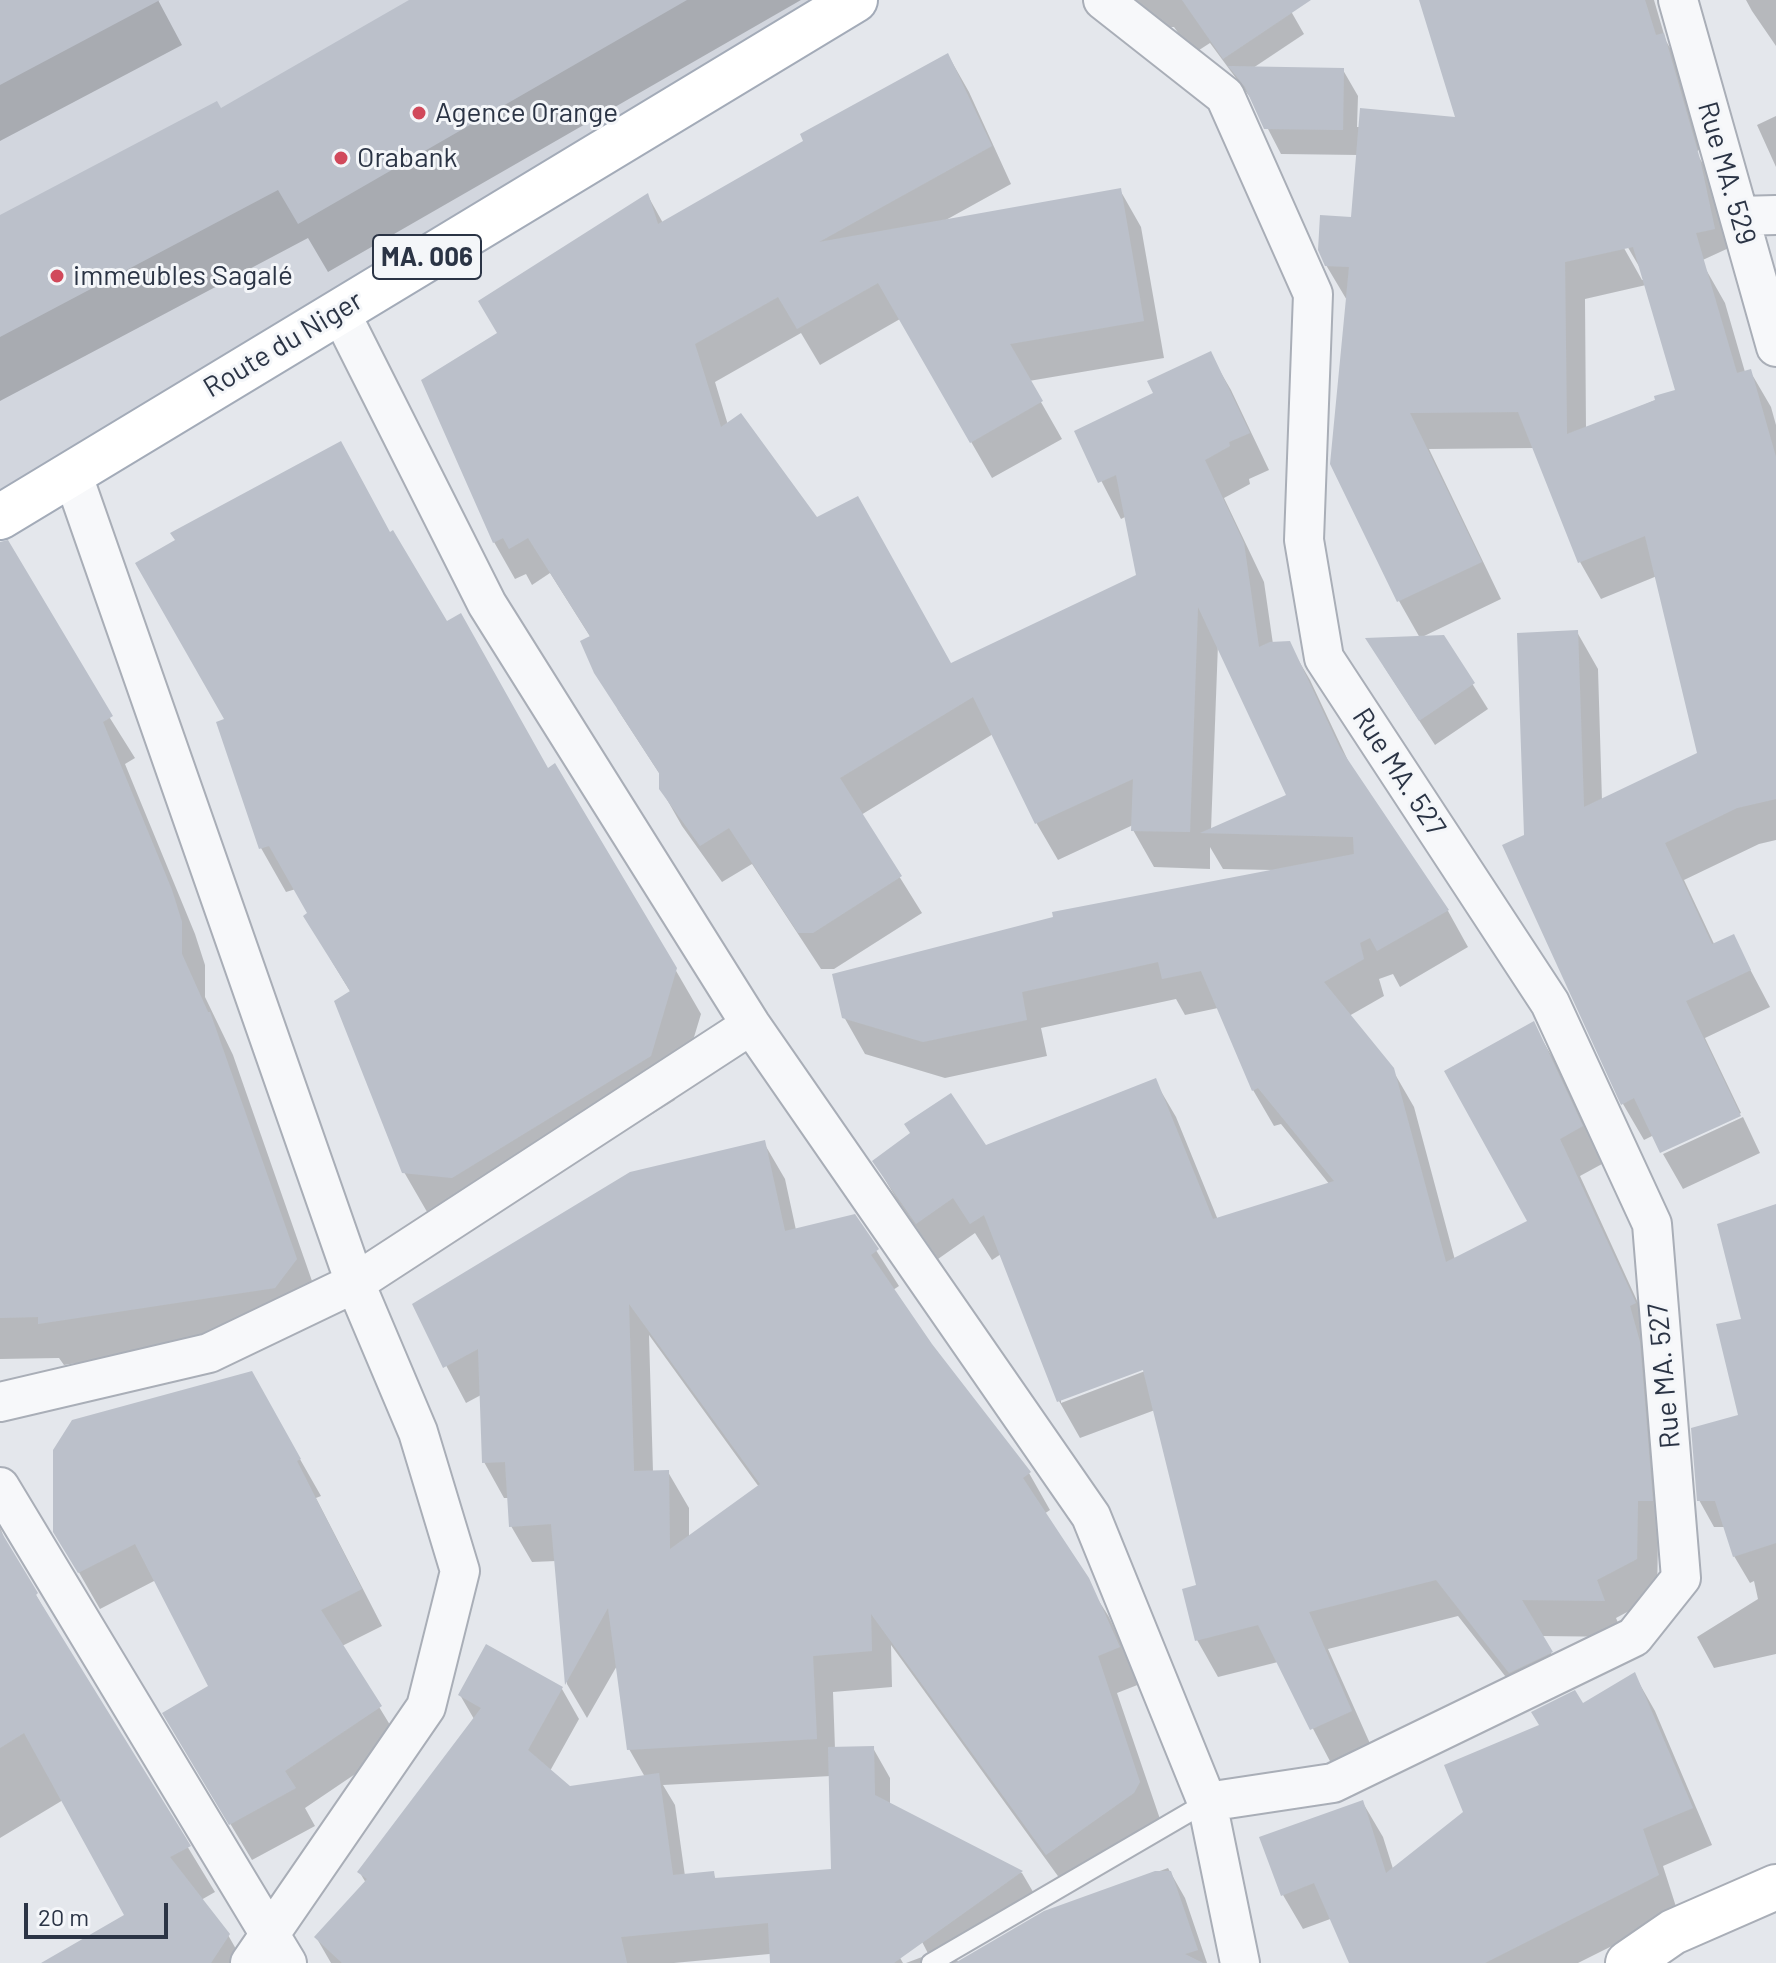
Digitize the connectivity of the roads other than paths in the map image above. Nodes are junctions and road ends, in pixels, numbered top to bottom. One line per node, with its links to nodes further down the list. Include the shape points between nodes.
1 (855, 0): 5 (main road, Route du Niger / MA. 006)
2 (1103, 0): 13 (street, Rue MA. 527, via 1225,96 1313,294 1304,540 1324,658 1550,1003 1652,1224 1681,1578 1634,1637 1333,1783)
3 (1678, 0): 4 (street, Rue MA. 529)
4 (1758, 215): 6 (street, Rue MA. 529)
5 (339, 310): 7 (main road, Route du Niger / MA. 006); 9 (street, via 487,604)
6 (1776, 347)
7 (72, 473): 8 (main road, Route du Niger / MA. 006); 10 (street)
8 (0, 517)
9 (751, 1025): 10 (street); 13 (street, via 1091,1516)
10 (355, 1283): 11 (street, via 209,1353); 15 (street, via 418,1432 460,1571 426,1707)
11 (0, 1402)
12 (0, 1487): 15 (street)
13 (1207, 1802): 16 (lane); 17 (street)
14 (1776, 1887): 18 (main road, via 1673,1932)
15 (270, 1954)
16 (931, 1963)
17 (1240, 1963)
18 (1628, 1963)

